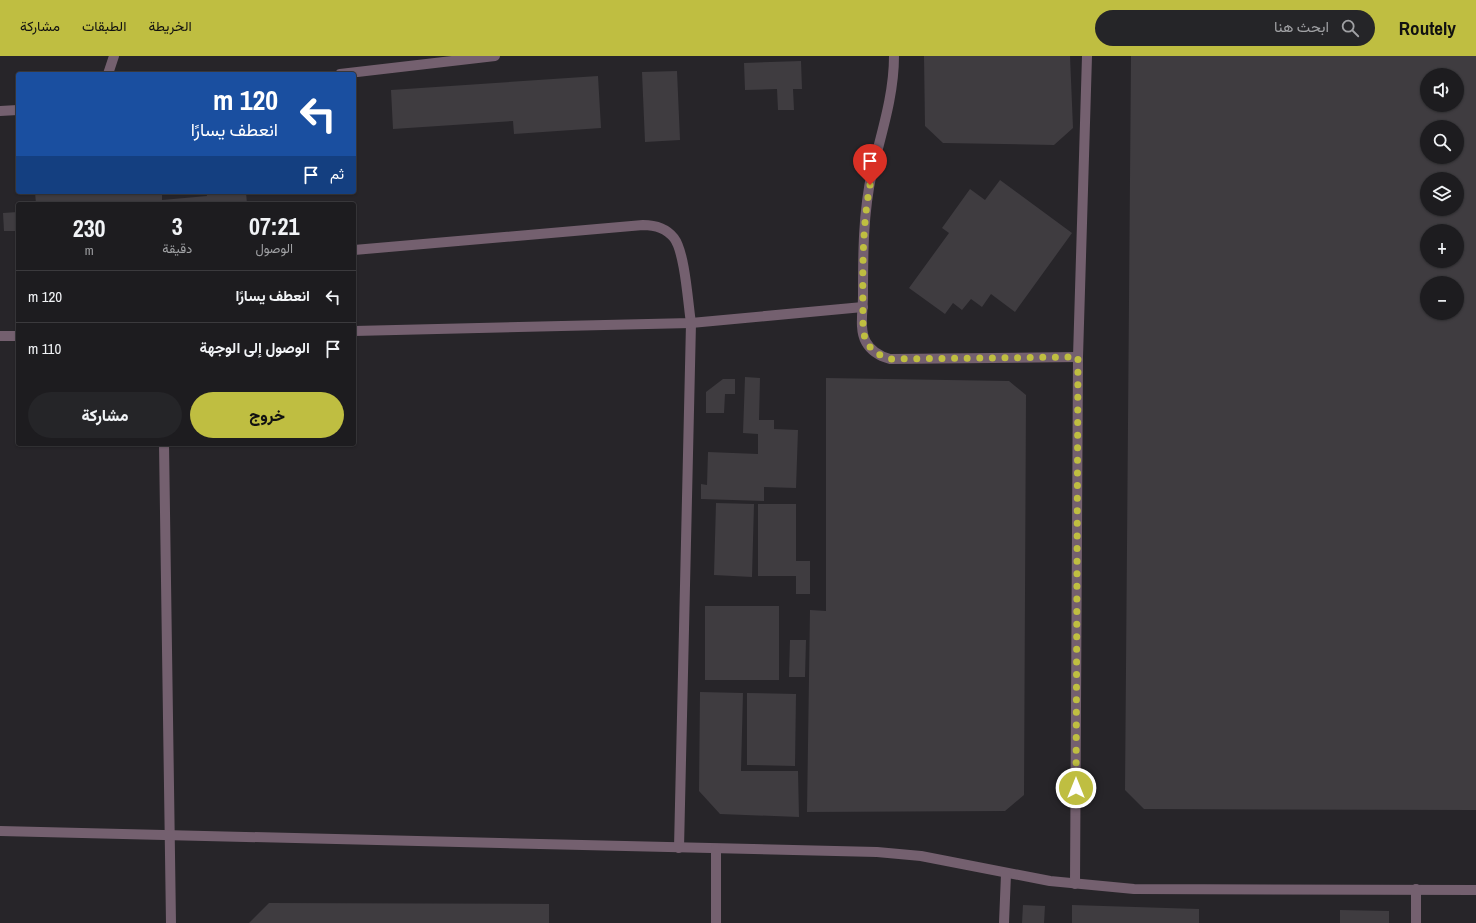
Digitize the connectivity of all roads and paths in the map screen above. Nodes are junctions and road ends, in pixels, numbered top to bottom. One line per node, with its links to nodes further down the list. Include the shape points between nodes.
1 (114, 56): 5 (lane)
2 (495, 56): 6 (lane)
3 (894, 56): 10 (lane, via 886,120 872,173 866,210)
4 (1087, 56): 15 (lane)
5 (109, 72)
6 (356, 72)
7 (16, 110): 8 (lane)
8 (0, 111)
9 (356, 250): 11 (lane, via 652,225 668,232 678,246)
10 (863, 307): 11 (lane); 15 (lane, via 865,340 880,356 890,359)
11 (691, 323): 12 (lane); 19 (lane)
12 (356, 331)
13 (0, 336): 14 (lane)
14 (16, 336)
15 (1078, 357): 22 (lane)
16 (164, 446): 18 (lane)
17 (0, 831): 18 (lane)
18 (170, 834): 19 (lane); 25 (lane)
19 (679, 848): 20 (lane)
20 (716, 849): 21 (lane, via 877,852 928,857); 26 (lane)
21 (1006, 874): 22 (lane); 27 (lane)
22 (1075, 884): 23 (lane, via 1134,889)
23 (1416, 890): 24 (lane); 28 (lane)
24 (1476, 890)
25 (171, 923)
26 (716, 923)
27 (1004, 923)
28 (1416, 923)

